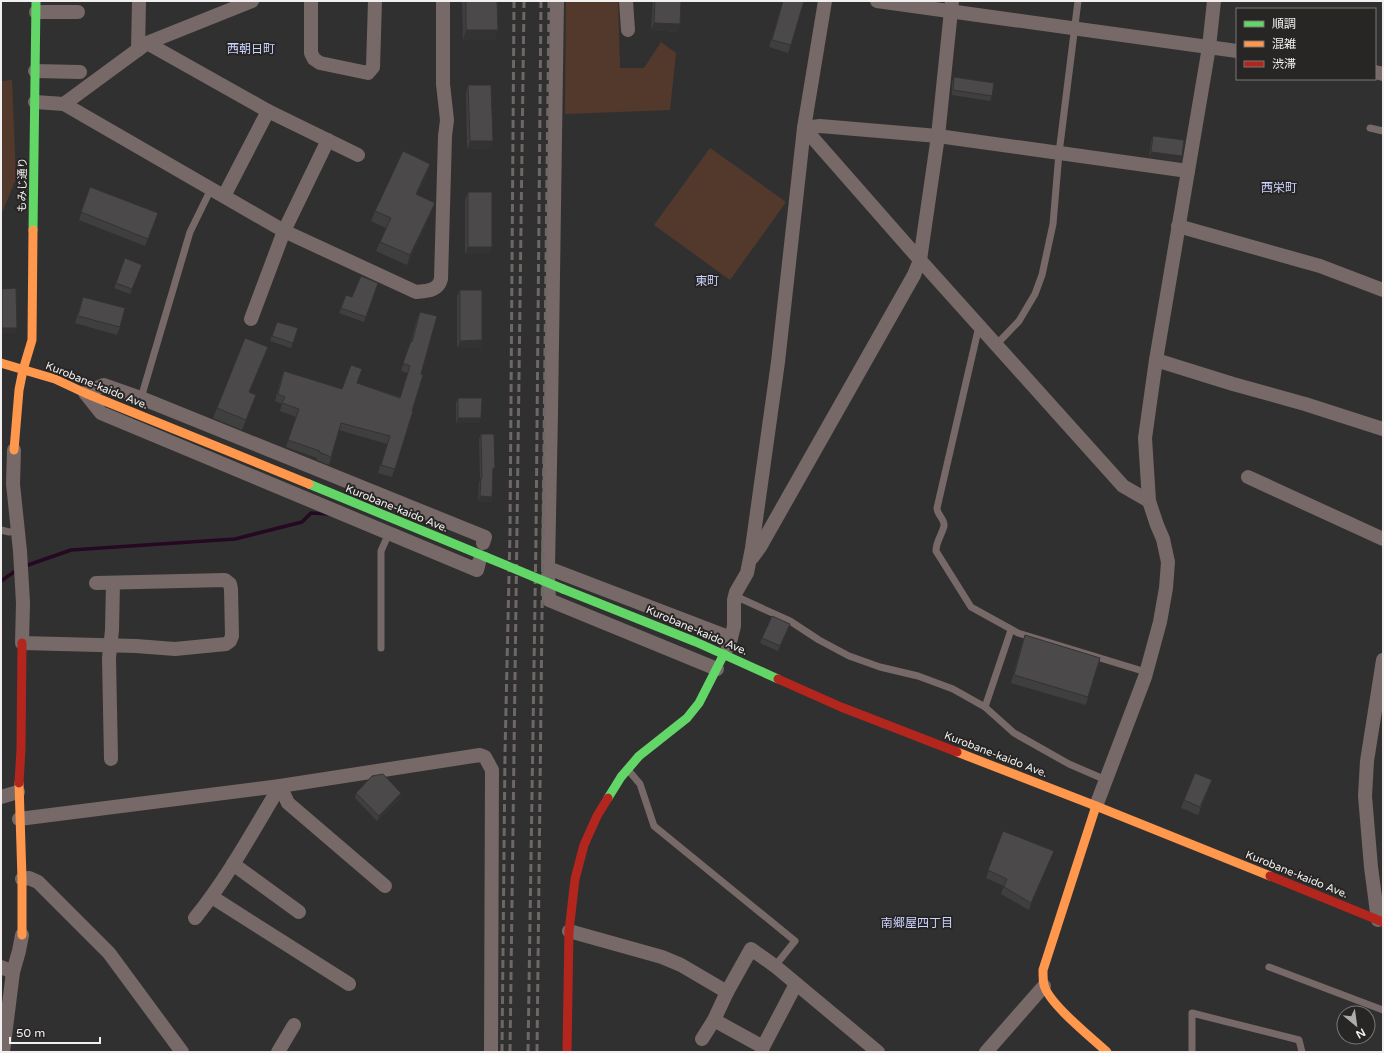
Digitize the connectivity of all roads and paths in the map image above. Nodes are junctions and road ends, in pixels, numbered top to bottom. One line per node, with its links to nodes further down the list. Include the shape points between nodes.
1 (139, 1): 17 (street)
2 (252, 1): 17 (street)
3 (311, 1): 4 (street, via 314,59 320,63 368,73 373,67)
4 (375, 1)
5 (443, 1): 36 (street, via 443,84 447,120 440,284 432,290 416,292)
6 (557, 1): 59 (street)
7 (626, 1): 16 (street)
8 (825, 1): 25 (street)
9 (877, 1): 12 (street)
10 (1078, 1): 15 (lane)
11 (1214, 1): 18 (street)
12 (951, 6): 15 (street); 28 (street)
13 (36, 7): 14 (street); 20 (street, もみじ通り)
14 (78, 12)
15 (1075, 28): 18 (street); 30 (lane)
16 (628, 30)
17 (142, 46): 23 (street); 24 (street)
18 (1209, 47): 19 (street); 32 (street)
19 (1236, 51)
20 (35, 71): 21 (street); 22 (street, もみじ通り)
21 (80, 72)
22 (35, 102): 23 (street); 44 (street, もみじ通り, via 32,340 31,350)
23 (64, 104): 33 (street)
24 (268, 111): 29 (street); 34 (street)
25 (804, 128): 28 (street, via 820,126); 37 (street); 58 (street, via 778,362)
26 (1370, 128): 27 (lane)
27 (1383, 131)
28 (938, 136): 30 (street); 37 (street)
29 (328, 140): 31 (street); 36 (street)
30 (1059, 153): 32 (street); 41 (lane, via 1053,224 1042,276 1019,321)
31 (358, 155)
32 (1188, 171): 35 (street)
33 (211, 189): 34 (street); 46 (lane, via 190,232)
34 (224, 196): 36 (street)
35 (1178, 226): 38 (street, via 1320,266); 42 (street)
36 (284, 231): 39 (street)
37 (920, 260): 40 (street); 58 (street, via 806,467)
38 (1383, 290)
39 (251, 319)
40 (979, 326): 41 (street); 63 (lane, via 937,508 944,526 936,544 936,551 971,607)
41 (996, 345): 51 (street, via 1123,486)
42 (1156, 360): 47 (street); 51 (street, via 1145,438)
43 (1, 363): 44 (street, Kurobane-kaido Ave.)
44 (23, 369): 45 (street, Kurobane-kaido Ave., via 55,379); 48 (street, もみじ通り)
45 (85, 393): 46 (street, via 104,385); 54 (street, via 101,413); 57 (street, Kurobane-kaido Ave.)
46 (141, 398): 56 (street, via 485,537)
47 (1383, 429)
48 (14, 450): 50 (street)
49 (1248, 477): 55 (street)
50 (7, 482): 53 (street)
51 (1149, 501): 71 (street, via 1168,562 1160,622)
52 (1, 530): 53 (lane)
53 (18, 531): 65 (street, via 23,604)
54 (389, 533): 57 (street, via 477,570); 67 (lane, via 381,551)
55 (1383, 539)
56 (483, 543)
57 (482, 560): 68 (street, Kurobane-kaido Ave., bridge, via 564,589)
58 (750, 561): 62 (street)
59 (548, 568): 64 (street); 70 (street, via 549,600)
60 (96, 583): 61 (street)
61 (113, 583): 66 (street); 66 (street, via 225,580 231,589 232,636 226,644 175,649)
62 (735, 596): 64 (street); 72 (lane, via 790,622 849,656 953,689)
63 (1011, 630): 71 (lane); 72 (lane)
64 (731, 638): 68 (street)
65 (22, 643): 66 (street); 77 (street)
66 (110, 645): 73 (street)
67 (381, 648)
68 (724, 654): 70 (street); 79 (street, Kurobane-kaido Ave., via 841,707)
69 (1383, 660): 87 (street, via 1367,761 1365,796 1371,867)
70 (717, 669): 74 (street, via 699,703 687,718 639,756)
71 (1146, 672): 75 (street)
72 (985, 708): 75 (lane, via 1014,733 1069,764)
73 (111, 759)
74 (627, 770): 88 (street, via 620,777 597,816 584,845 576,879); 90 (lane, via 640,784 654,826 795,941)
75 (1106, 780): 79 (street)
76 (280, 786): 80 (street); 81 (street); 83 (street, via 288,803); 104 (street, via 480,754 485,757 492,770)
77 (18, 792): 78 (street); 80 (street)
78 (1, 797)
79 (1096, 806): 87 (street, Kurobane-kaido Ave.); 95 (street, via 1043,970)
80 (19, 818): 82 (street)
81 (233, 864): 84 (street); 85 (street)
82 (22, 879): 89 (street); 102 (street, via 29,878 38,882 109,954)
83 (385, 886)
84 (212, 897): 86 (street); 93 (street)
85 (299, 912)
86 (196, 918)
87 (1381, 921)
88 (569, 931): 96 (street, via 662,957); 105 (street)
89 (22, 935): 92 (street, via 19,951)
90 (775, 966): 94 (street); 96 (street, via 751,949)
91 (1270, 967): 97 (lane)
92 (7, 970): 101 (street)
93 (349, 984)
94 (796, 984): 98 (street, via 763,1047); 106 (street)
95 (1044, 986): 107 (street); 108 (street, via 1058,1007)
96 (727, 992): 98 (street)
97 (1383, 1010)
98 (714, 1020): 100 (street)
99 (294, 1025): 103 (street)
100 (702, 1039)
101 (2, 1045)
102 (182, 1052)
103 (278, 1052)
104 (491, 1052)
105 (567, 1052)
106 (878, 1052)
107 (986, 1052)
108 (1107, 1052)
109 (1192, 1052): 110 (lane, via 1192,1014 1300,1040)
110 (1302, 1052)

